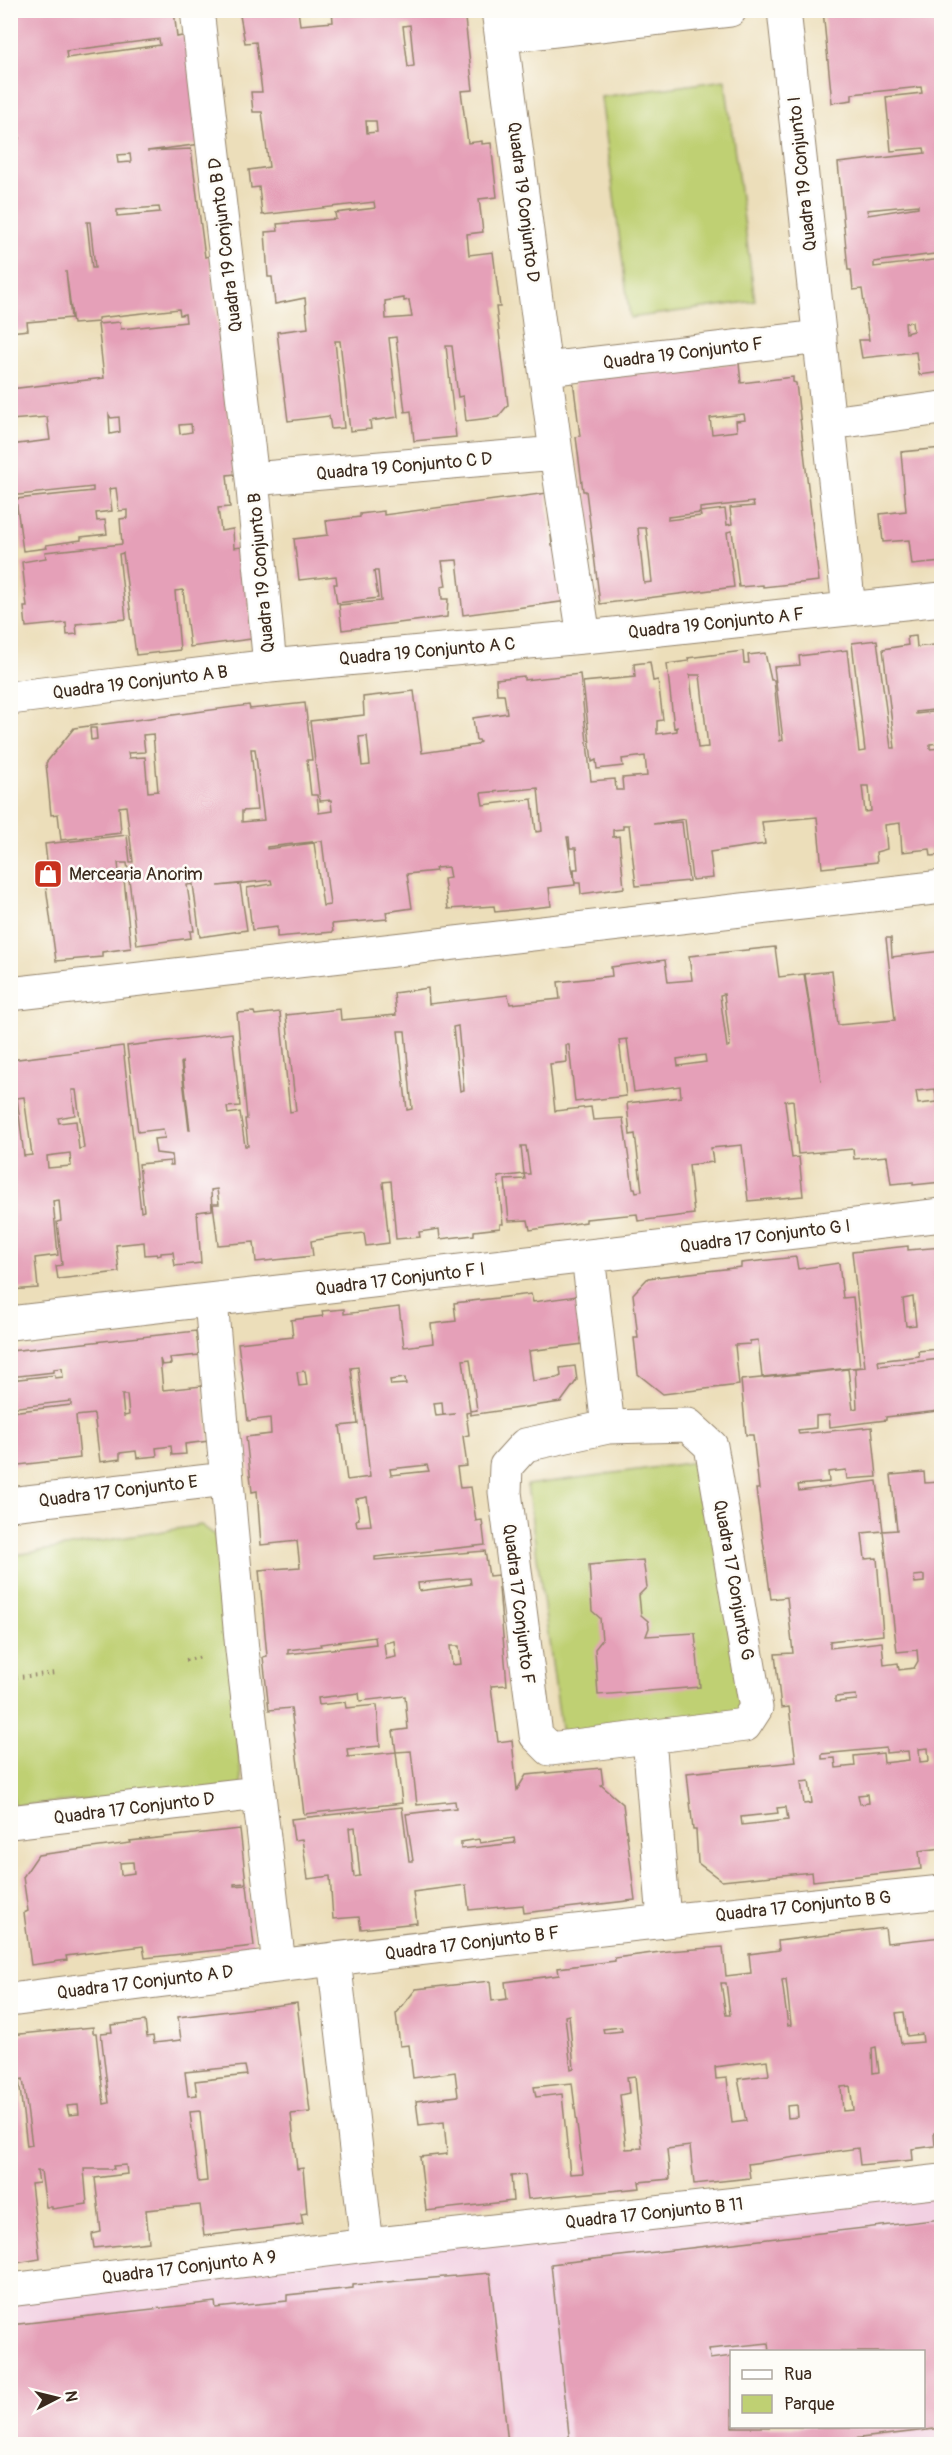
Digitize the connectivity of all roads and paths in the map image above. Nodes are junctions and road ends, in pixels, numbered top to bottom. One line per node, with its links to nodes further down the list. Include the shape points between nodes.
1 (197, 10): 10 (street, Quadra 19 Conjunto B D)
2 (730, 10): 4 (street)
3 (784, 10): 5 (street, Quadra 19 Conjunto I)
4 (501, 23): 6 (street, Quadra 19 Conjunto D)
5 (820, 338): 6 (street, Quadra 19 Conjunto F); 8 (street, Quadra 19 Conjunto I)
6 (546, 369): 9 (street, Quadra 19 Conjunto D)
7 (942, 408): 8 (street)
8 (831, 423): 12 (street, Quadra 19 Conjunto I)
9 (556, 453): 10 (street, Quadra 19 Conjunto C D); 13 (street, Quadra 19 Conjunto D)
10 (252, 479): 14 (street, Quadra 19 Conjunto B)
11 (942, 599): 12 (street, Quadra 19 Conjunto A F)
12 (849, 609): 13 (street, Quadra 19 Conjunto A F)
13 (584, 637): 14 (street, Quadra 19 Conjunto A C)
14 (270, 666): 15 (street, Quadra 19 Conjunto A B)
15 (10, 698)
16 (942, 887): 17 (street)
17 (10, 994)
18 (942, 1215): 19 (street, Quadra 17 Conjunto G I)
19 (588, 1256): 20 (street, Quadra 17 Conjunto F I); 22 (street)
20 (211, 1301): 21 (street, Quadra 17 Conjunto F I); 23 (street)
21 (10, 1323)
22 (608, 1427): 27 (street, Quadra 17 Conjunto G, via 688,1425 711,1446 756,1708 745,1725); 27 (street, Quadra 17 Conjunto F, via 525,1445 507,1466 505,1492 536,1735 550,1749)
23 (225, 1479): 24 (street, Quadra 17 Conjunto E); 28 (street)
24 (10, 1504)
25 (56, 1673): 26 (path)
26 (10, 1678)
27 (649, 1738): 31 (street)
28 (258, 1793): 29 (street, Quadra 17 Conjunto D); 33 (street)
29 (10, 1822)
30 (942, 1892): 31 (street, Quadra 17 Conjunto B G)
31 (664, 1920): 32 (street, Quadra 17 Conjunto B F)
32 (334, 1959): 33 (street, Quadra 17 Conjunto B F); 36 (street)
33 (279, 1965): 34 (street, Quadra 17 Conjunto A D)
34 (10, 2000)
35 (942, 2181): 36 (street, Quadra 17 Conjunto B 11)
36 (366, 2245): 37 (street, Quadra 17 Conjunto A 9)
37 (10, 2290)

